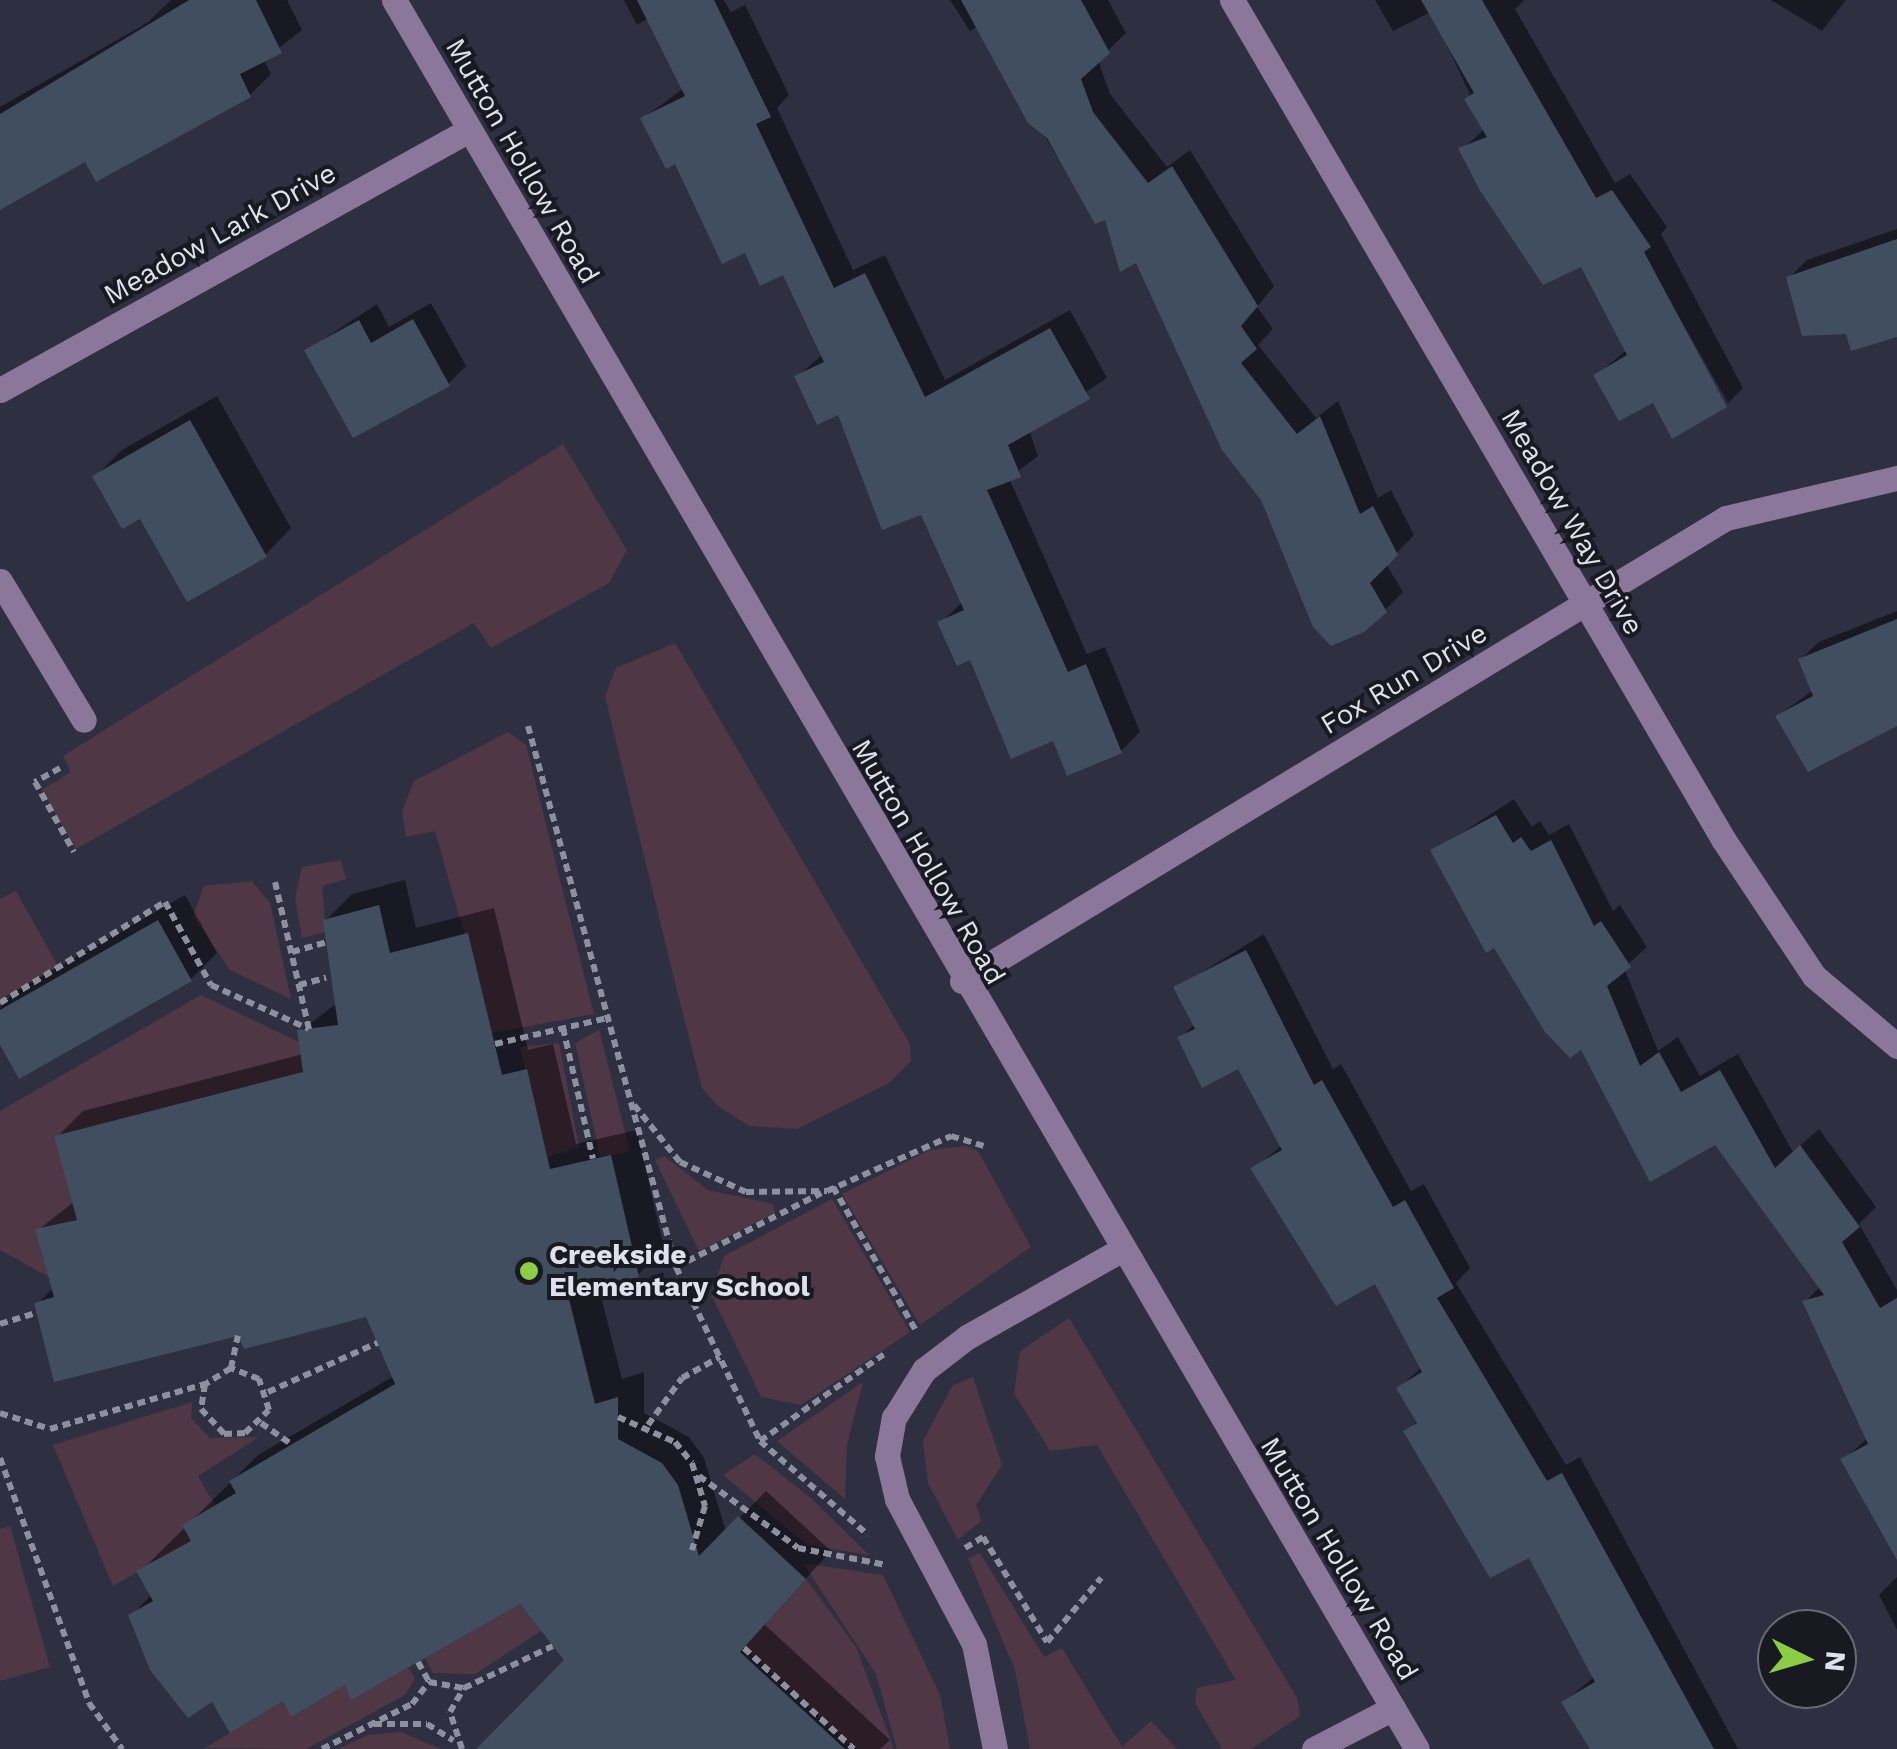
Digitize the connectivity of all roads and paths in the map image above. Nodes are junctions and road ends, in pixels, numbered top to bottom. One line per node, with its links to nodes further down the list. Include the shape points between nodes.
1 (394, 0): 3 (street, Mutton Hollow Road)
2 (1232, 0): 7 (street, Meadow Way Drive)
3 (469, 130): 4 (street, Meadow Lark Drive); 16 (street, Mutton Hollow Road)
4 (0, 390)
5 (1897, 478): 7 (street, Fox Run Drive, via 1726,518)
6 (0, 581): 8 (street)
7 (1585, 604): 16 (street, Fox Run Drive); 22 (street, Meadow Way Drive, via 1814,976)
8 (84, 720)
9 (528, 726): 19 (path)
10 (60, 768): 11 (path, via 35,782)
11 (74, 852)
12 (275, 882): 14 (path)
13 (328, 942): 14 (path)
14 (292, 952): 17 (path)
15 (326, 978): 17 (path)
16 (962, 981): 27 (street, Mutton Hollow Road)
17 (300, 985): 18 (path, via 309,1029 212,985 165,902)
18 (0, 1003)
19 (608, 1018): 20 (path); 23 (path)
20 (563, 1028): 21 (path); 25 (path)
21 (495, 1044)
22 (1897, 1046)
23 (624, 1081): 26 (path, via 656,1139 711,1182 789,1196); 28 (path)
24 (983, 1146): 26 (path, via 936,1139)
25 (593, 1159)
26 (830, 1189): 28 (path); 32 (path)
27 (1119, 1251): 55 (street, Mutton Hollow Road); 62 (street, via 953,1348 924,1370 894,1418 887,1456 897,1499 974,1644)
28 (676, 1267): 35 (path)
29 (37, 1313): 31 (path)
30 (932, 1322): 32 (path)
31 (0, 1324)
32 (917, 1332): 43 (path)
33 (238, 1336): 36 (path)
34 (377, 1343): 38 (path)
35 (720, 1357): 42 (path, via 682,1378); 43 (path)
36 (231, 1368): 37 (path); 38 (path)
37 (205, 1384): 39 (path, via 50,1429); 41 (path, via 208,1426 224,1434)
38 (268, 1392): 41 (path)
39 (0, 1413)
40 (618, 1417): 42 (path)
41 (261, 1423): 44 (path)
42 (648, 1426): 46 (path, via 675,1442)
43 (760, 1440): 46 (path, via 838,1504 894,1569 798,1548)
44 (292, 1445)
45 (0, 1458): 58 (path, via 89,1703)
46 (699, 1476): 48 (path, via 705,1506)
47 (964, 1548): 49 (path, via 983,1537 1047,1642)
48 (692, 1550)
49 (1101, 1578)
50 (553, 1646): 54 (path)
51 (744, 1648): 61 (path)
52 (418, 1662): 53 (path)
53 (430, 1682): 54 (path); 56 (path, via 412,1704)
54 (464, 1688): 57 (path, via 450,1712)
55 (1393, 1708): 63 (street); 64 (street, Mutton Hollow Road)
56 (360, 1726): 57 (path, via 426,1724); 59 (path)
57 (454, 1740): 60 (path)
58 (122, 1749)
59 (322, 1749)
60 (462, 1749)
61 (854, 1749)
62 (995, 1749)
63 (1314, 1749)
64 (1417, 1749)

